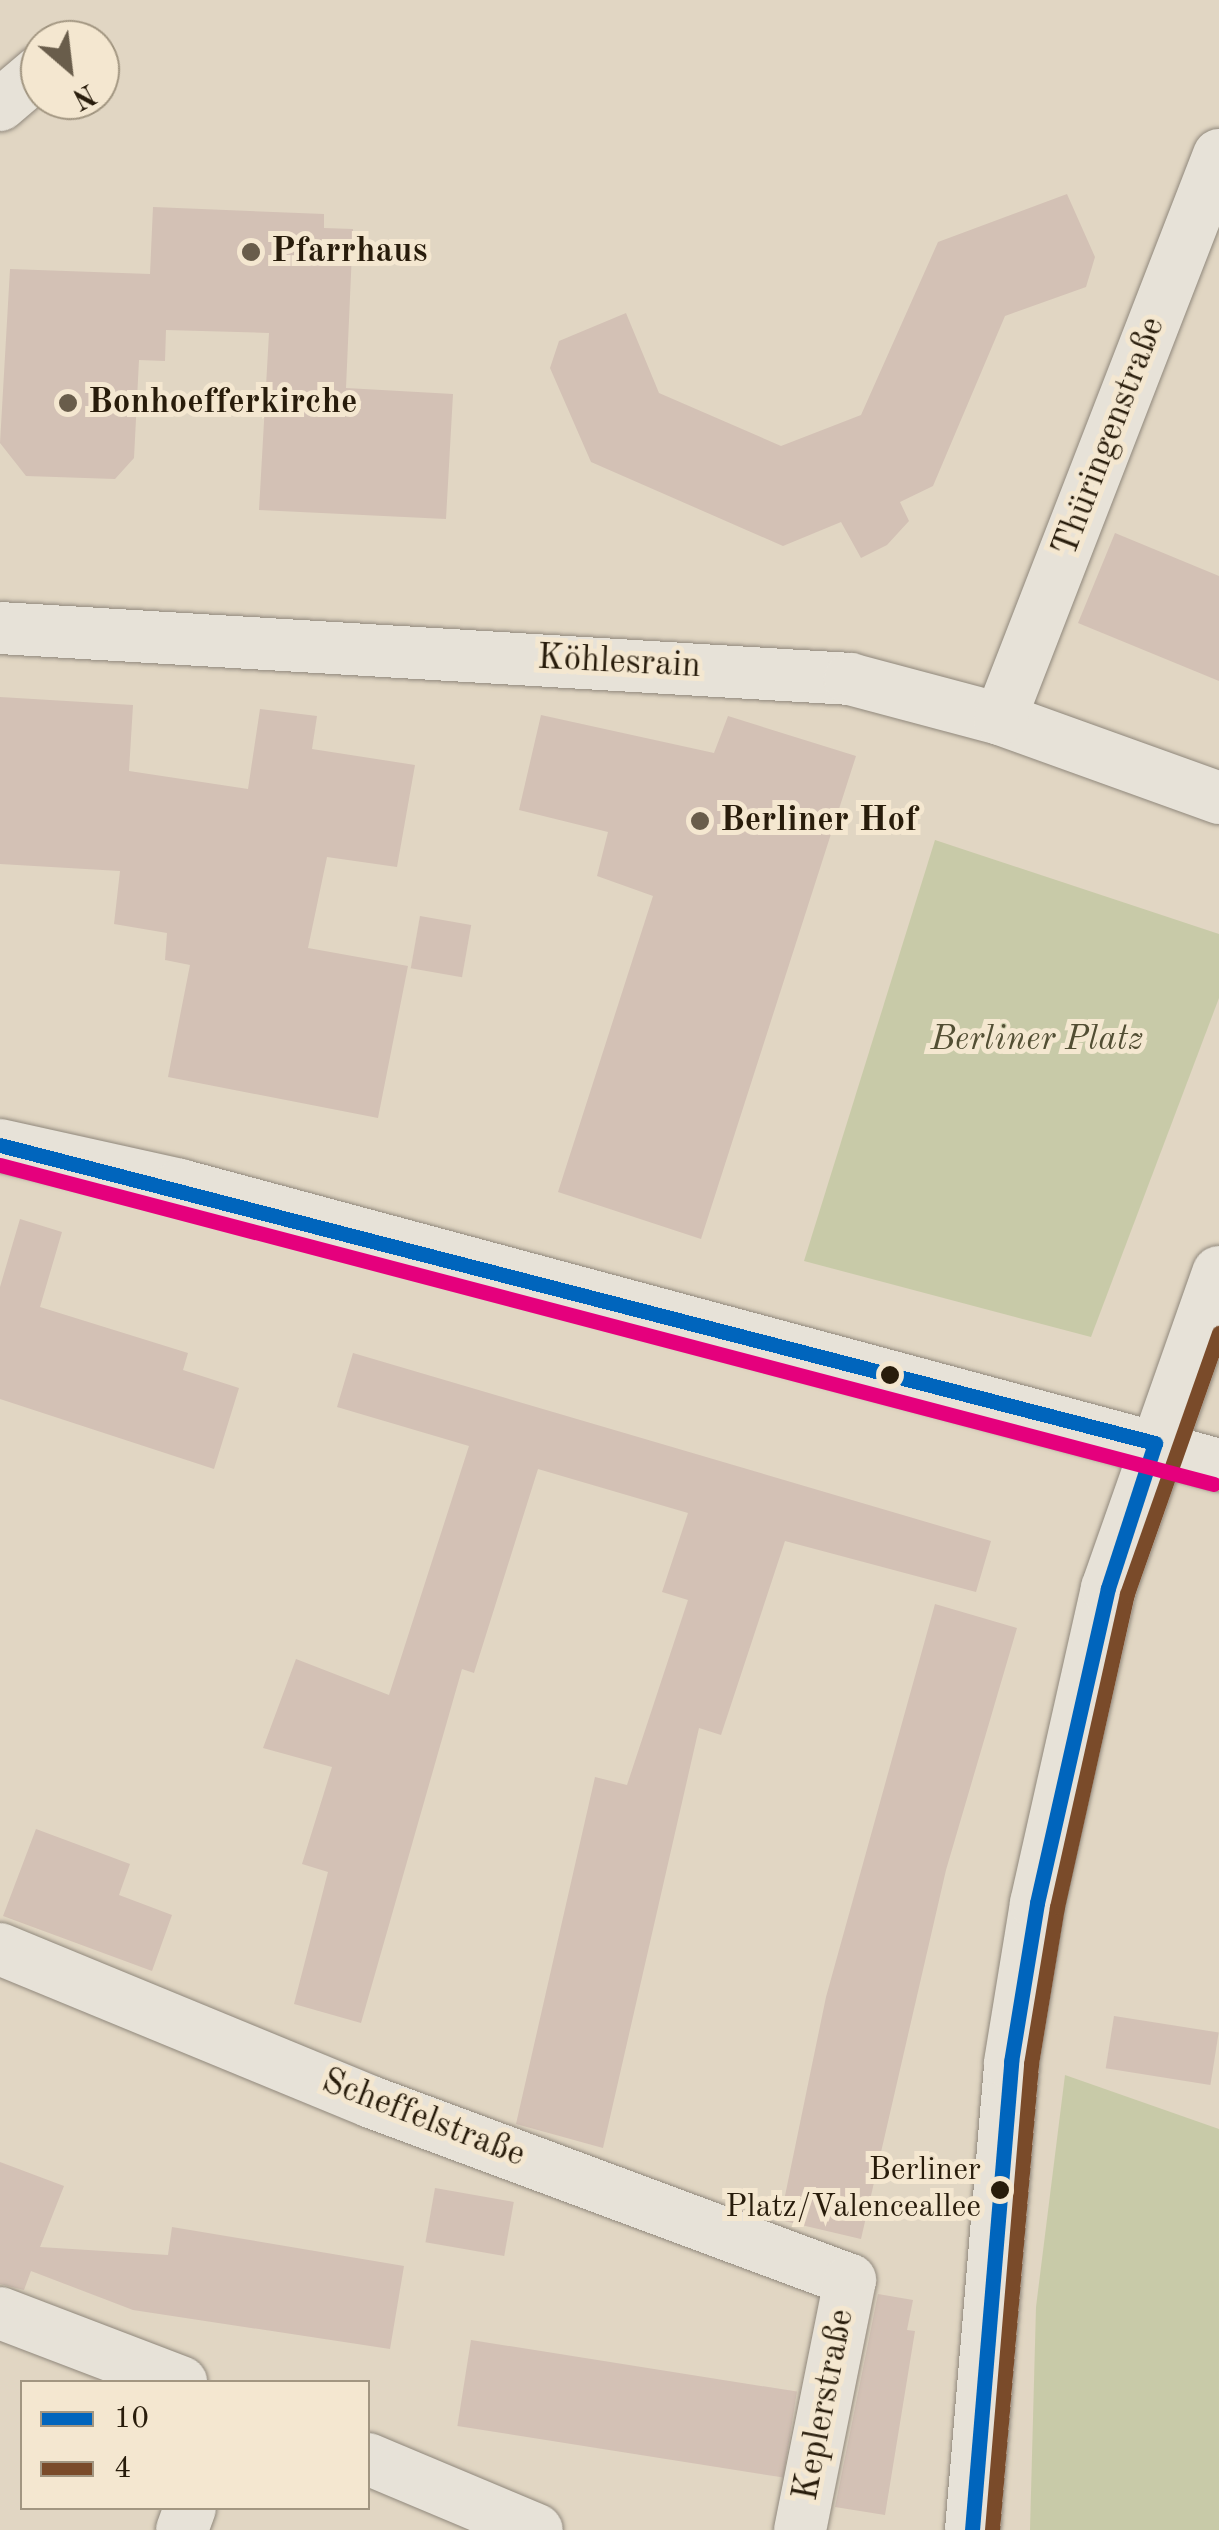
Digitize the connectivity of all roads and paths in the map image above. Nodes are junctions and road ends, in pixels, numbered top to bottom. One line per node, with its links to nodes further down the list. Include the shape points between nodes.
1 (20, 88): 2 (street)
2 (0, 105)
3 (1219, 155): 5 (street, Thüringenstraße)
4 (0, 628): 5 (street, Köhlesrain, via 744,668 850,679)
5 (1000, 719): 6 (street, Köhlesrain)
6 (1219, 798)
7 (0, 1145): 9 (street)
8 (1219, 1273): 9 (street)
9 (1154, 1443): 10 (street); 18 (street, via 1108,1588 1034,1920 1011,2062)
10 (1219, 1465)
11 (0, 1949): 12 (street, Scheffelstraße, via 371,2102)
12 (850, 2280): 17 (street, Keplerstraße)
13 (0, 2313): 14 (street)
14 (176, 2380)
15 (370, 2460): 16 (street)
16 (537, 2530)
17 (800, 2530)
18 (972, 2530)

